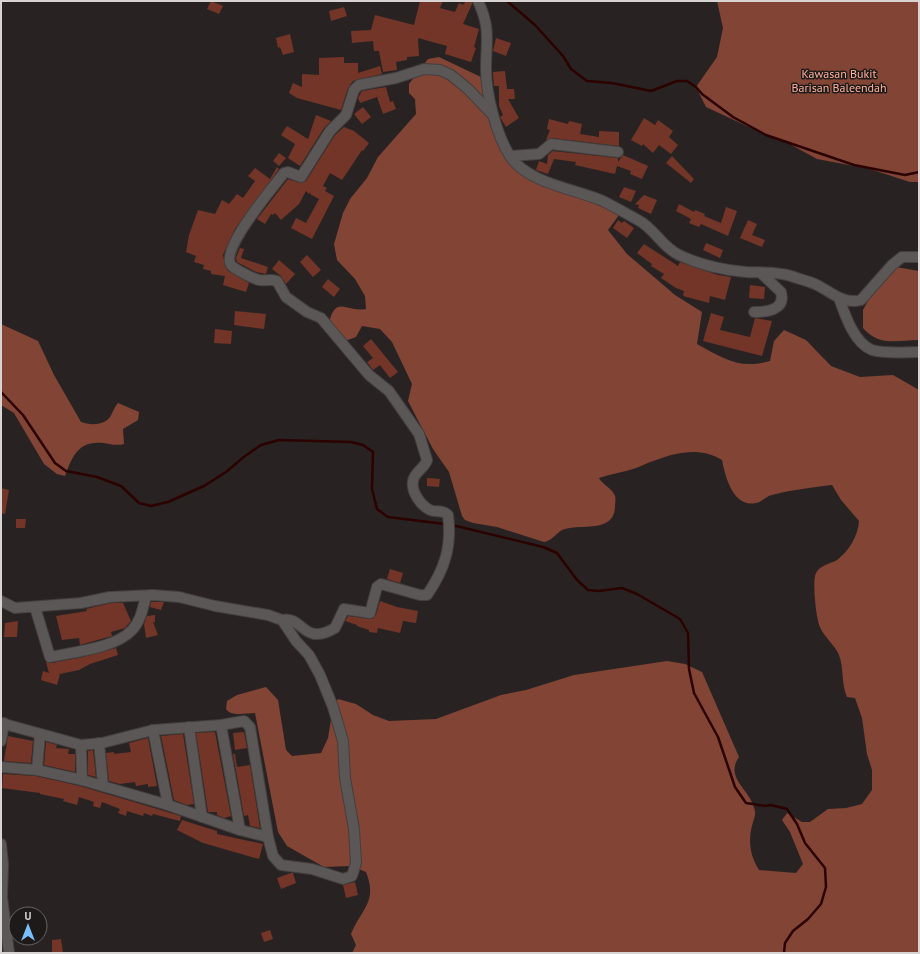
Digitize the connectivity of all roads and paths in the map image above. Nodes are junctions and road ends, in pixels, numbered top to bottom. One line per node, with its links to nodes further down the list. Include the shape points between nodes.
1 (478, 1): 2 (street, via 487,25 486,70)
2 (492, 114): 4 (street); 13 (street, via 468,89 451,75 440,70 424,70 359,85 354,90 346,115 330,131 301,177 284,173 246,223 229,258 234,268 257,279 277,281 286,297 307,312 321,318 369,375 389,391 419,434 427,460 413,479 414,493 430,510 448,515 450,543 446,559 427,594 420,595 381,584 377,587 370,613 344,609 335,628 318,635 306,632 292,620)
3 (618, 152): 4 (street, via 551,144 539,154)
4 (510, 156): 6 (street, via 532,175 603,201 643,222 677,254 706,266)
5 (919, 257): 7 (street, via 902,257 861,300 850,301)
6 (761, 273): 7 (street, via 789,275); 8 (street, via 781,292 782,300 770,312)
7 (840, 298): 9 (street, via 846,318 860,341 872,350)
8 (754, 312)
9 (919, 352)
10 (146, 596): 12 (street, via 110,597 81,603); 12 (street, via 142,614 133,630 124,637 112,643 50,657); 13 (street, via 179,597)
11 (1, 601): 12 (street, via 15,608)
12 (35, 606)
13 (282, 620): 29 (street, via 309,655 320,675 343,741 345,778 354,829 356,863 352,876 343,879 312,869 281,865 273,856)
14 (2, 723): 18 (street); 19 (street)
15 (220, 725): 16 (street); 28 (street); 29 (street, via 244,721 250,727)
16 (189, 727): 17 (street); 27 (street)
17 (153, 730): 20 (street); 26 (street)
18 (40, 734): 21 (street); 23 (street)
19 (1, 741)
20 (99, 743): 21 (street); 25 (street)
21 (81, 745): 24 (street)
22 (1, 767): 23 (street)
23 (37, 770): 24 (street)
24 (82, 780): 25 (street)
25 (103, 785): 26 (street)
26 (168, 805): 27 (street)
27 (202, 817): 28 (street)
28 (240, 830): 29 (street)
29 (268, 837)
30 (1, 844): 31 (street)
31 (2, 866): 32 (street)
32 (6, 948)

